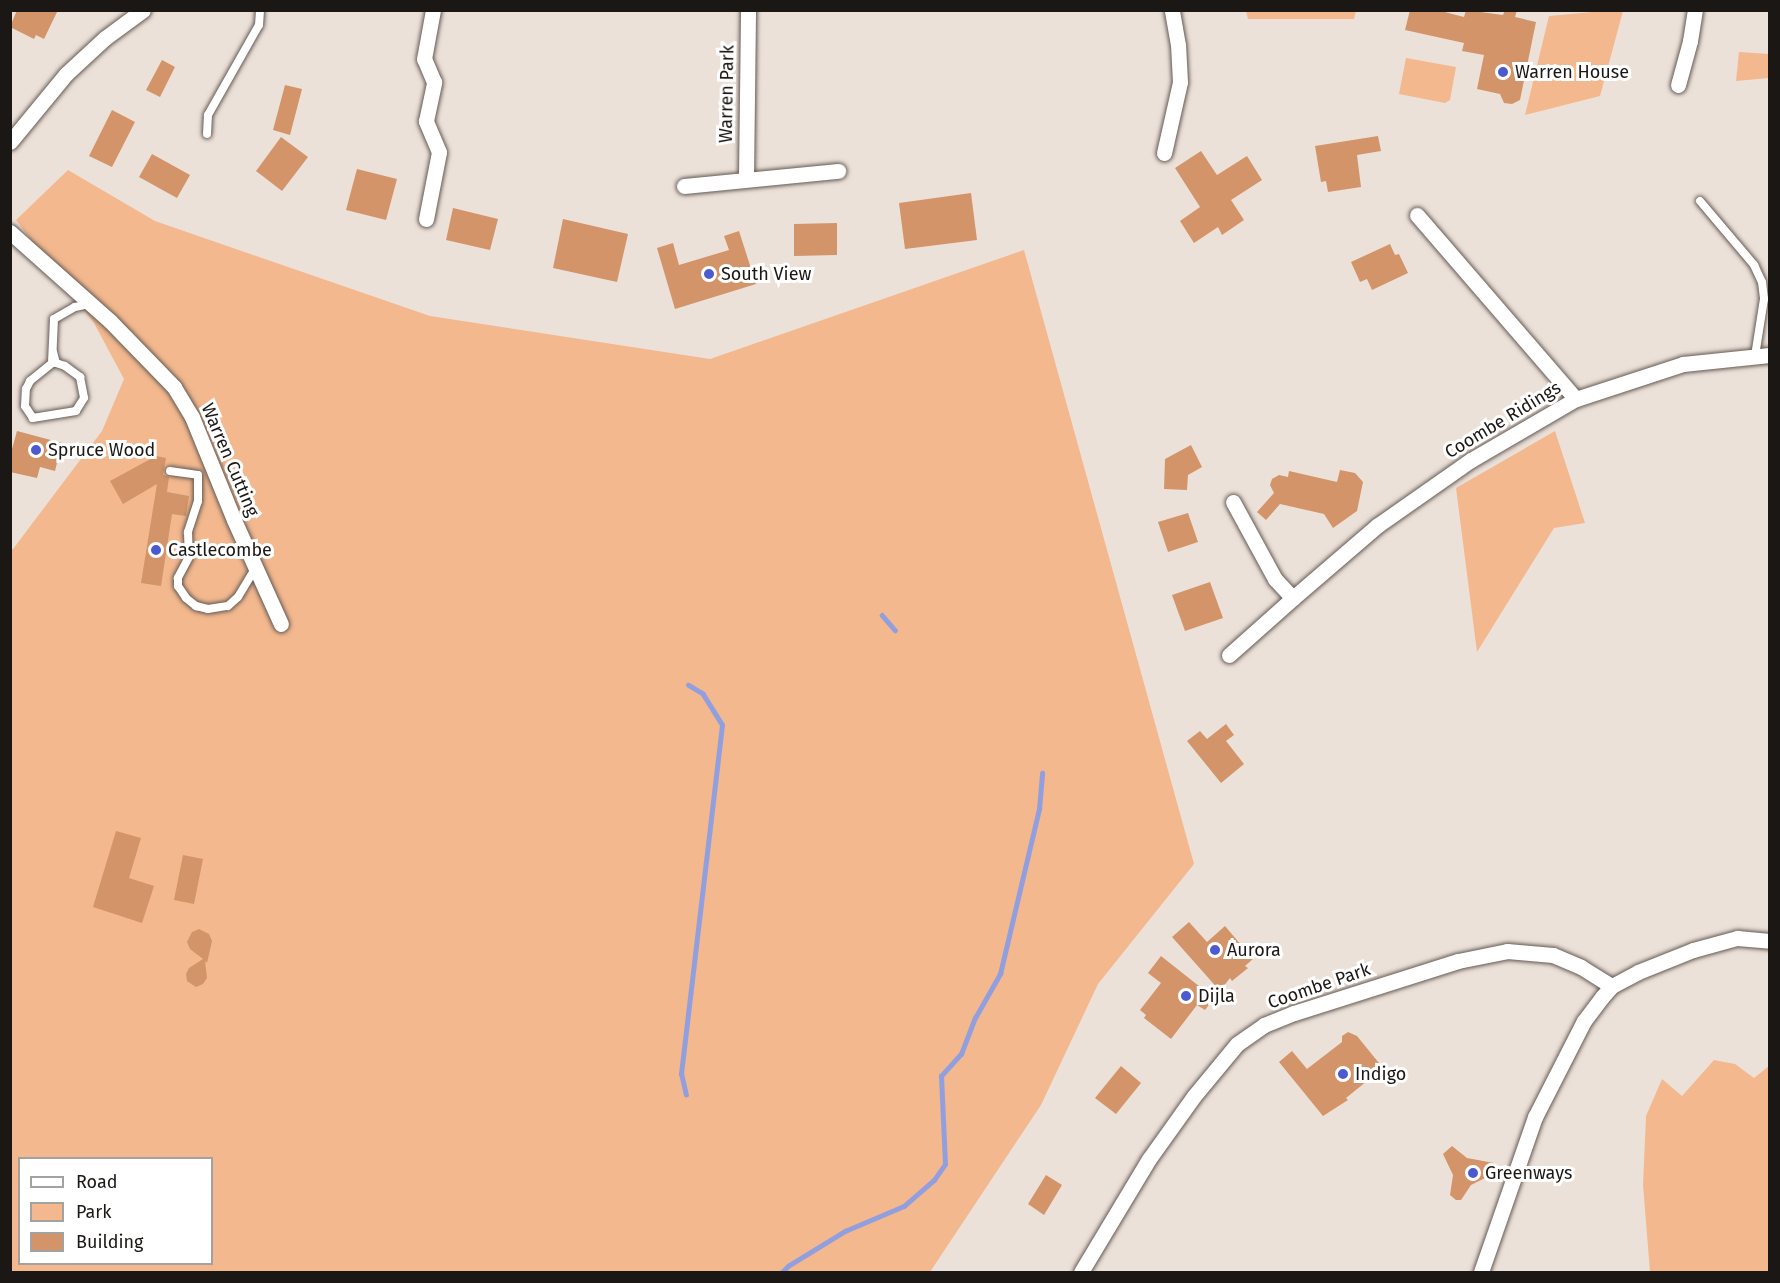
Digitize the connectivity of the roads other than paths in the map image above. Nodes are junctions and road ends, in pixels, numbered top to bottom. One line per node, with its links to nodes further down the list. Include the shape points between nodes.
1 (143, 10): 9 (street, via 66,74)
2 (260, 10): 8 (lane, via 259,25 208,115)
3 (433, 10): 16 (street, via 424,59 434,82 426,121 439,152)
4 (748, 10): 12 (street, Warren Park)
5 (1172, 10): 10 (street, via 1180,82)
6 (1695, 10): 7 (street)
7 (1678, 85)
8 (207, 134)
9 (10, 142)
10 (1164, 153)
11 (838, 171): 12 (street)
12 (746, 178): 13 (street)
13 (684, 186)
14 (1700, 201): 20 (lane, via 1754,265 1762,282)
15 (1417, 215): 21 (street)
16 (426, 219)
17 (10, 232): 18 (street, Warren Cutting)
18 (90, 304): 19 (lane, via 54,319); 24 (street, Warren Cutting, via 174,387 192,417)
19 (53, 352): 19 (lane, via 52,363 36,374 26,389 25,406 33,418 76,411 84,398 80,377 56,363)
20 (1762, 355): 21 (street, Coombe Ridings, via 1683,364)
21 (1576, 399): 25 (street, Coombe Ridings, via 1471,460 1387,518)
22 (170, 471): 24 (lane, via 198,475 198,501 188,532 189,557 177,578 186,598 208,609 228,606)
23 (1233, 502): 25 (street, via 1275,579)
24 (255, 569): 26 (street, Warren Cutting)
25 (1293, 598): 27 (street, Coombe Ridings)
26 (281, 624)
27 (1229, 655)
28 (1770, 941): 29 (street, via 1737,938 1693,950)
29 (1612, 986): 30 (street, Coombe Park, via 1553,955 1507,951 1458,961 1264,1025 1238,1044 1194,1096 1149,1158); 31 (street, via 1584,1021 1535,1117)
30 (1081, 1272)
31 (1481, 1272)

